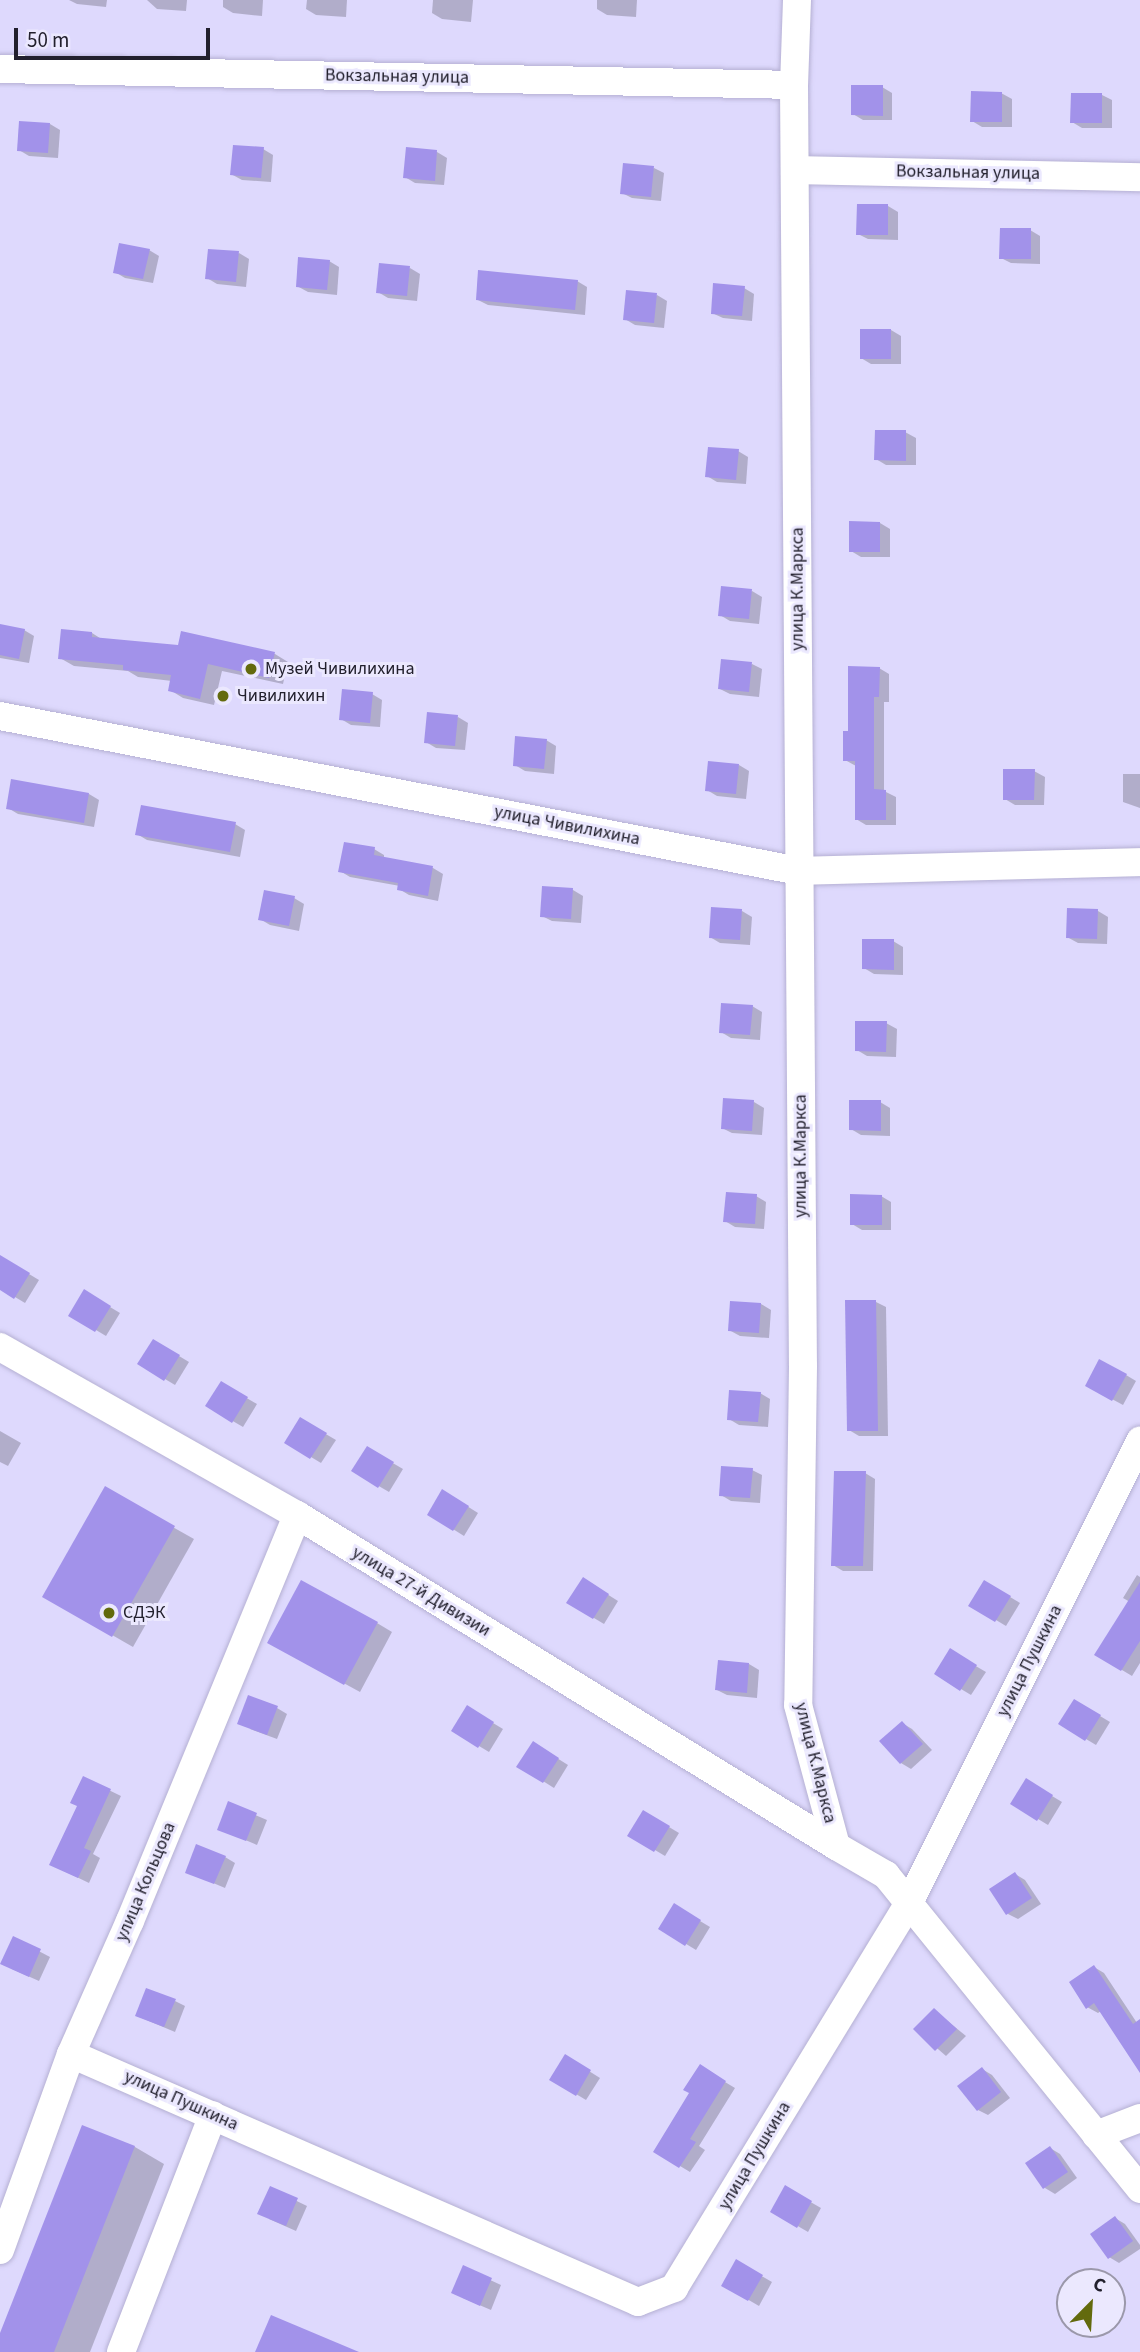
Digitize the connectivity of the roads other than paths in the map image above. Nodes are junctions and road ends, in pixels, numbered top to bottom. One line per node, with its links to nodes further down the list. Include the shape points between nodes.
1 (797, 0): 3 (street, улица К.Маркса)
2 (0, 69): 3 (street, Вокзальная улица)
3 (794, 85): 4 (street, улица К.Маркса)
4 (795, 170): 5 (street, Вокзальная улица); 8 (street, улица К.Маркса)
5 (1140, 177)
6 (0, 716): 8 (street, улица Чивилихина)
7 (1140, 862): 8 (street, улица Чивилихина)
8 (799, 871): 12 (street, улица К.Маркса, via 803,1366 798,1705)
9 (0, 1347): 11 (street, улица 27-й Дивизии)
10 (1140, 1441): 13 (street, улица Пушкина)
11 (297, 1516): 12 (street, улица 27-й Дивизии); 14 (street, улица Кольцова)
12 (836, 1846): 13 (street, улица К.Маркса, via 886,1875)
13 (909, 1903): 15 (street, улица Пушкина, via 674,2288 638,2302); 17 (street, улица К.Маркса)
14 (71, 2054): 15 (street, улица Пушкина); 19 (street, улица Кольцова)
15 (213, 2115): 20 (street)
16 (1140, 2118): 17 (street)
17 (1096, 2135): 18 (street, улица К.Маркса)
18 (1140, 2189)
19 (2, 2238)
20 (121, 2352)

